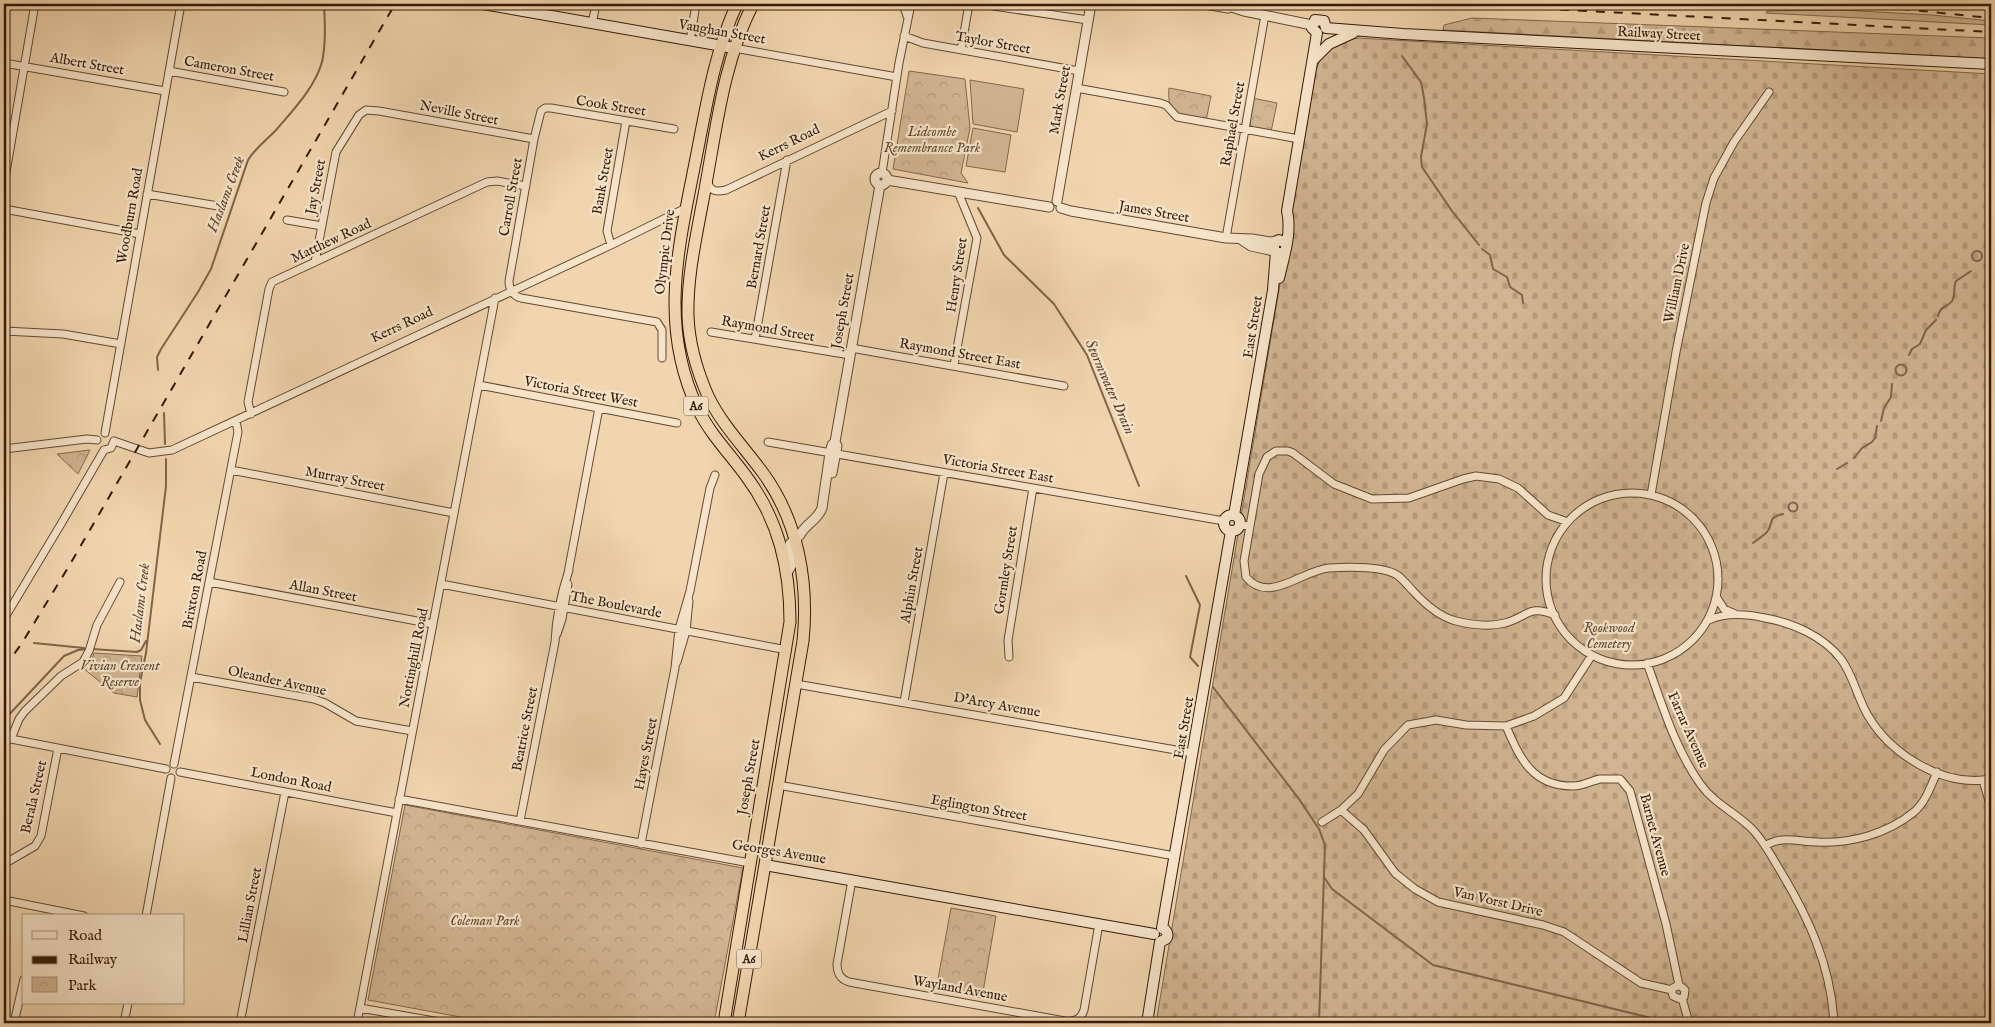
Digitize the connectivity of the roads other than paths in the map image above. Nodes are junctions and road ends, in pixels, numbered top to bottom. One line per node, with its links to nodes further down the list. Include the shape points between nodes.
1 (35, 4): 31 (street)
2 (181, 4): 32 (street, Woodburn Road)
3 (483, 4): 15 (main road, Vaughan Street)
4 (596, 4): 20 (street)
5 (696, 4): 23 (street)
6 (737, 4): 25 (highway, Olympic Drive / A6)
7 (753, 4): 26 (highway, Olympic Drive / A6)
8 (904, 4): 18 (street)
9 (912, 4): 18 (street, Joseph Street)
10 (969, 4): 27 (street)
11 (980, 4): 19 (street)
12 (1091, 4): 19 (street, Mark Street)
13 (1198, 4): 16 (street, Railway Street)
14 (1222, 4): 16 (street, Railway Street)
15 (541, 9): 20 (main road, Vaughan Street)
16 (1244, 11): 17 (street, Railway Street)
17 (1265, 15): 21 (street, Railway Street); 44 (street, Raphael Street)
18 (907, 19): 24 (street, Joseph Street)
19 (1088, 20): 33 (street, Mark Street)
20 (592, 24): 23 (main road, Vaughan Street)
21 (1319, 29): 22 (main road, Railway Street); 28 (main road, East Street)
22 (1366, 32): 28 (main road, via 1334,40); 30 (main road, Railway Street)
23 (690, 36): 25 (main road, Vaughan Street)
24 (904, 36): 27 (street, Taylor Street, via 919,43); 34 (street, Joseph Street)
25 (721, 46): 26 (main road, Vaughan Street); 56 (highway, Olympic Drive / A6)
26 (734, 48): 34 (street, Vaughan Street); 48 (highway, Olympic Drive / A6)
27 (961, 50): 33 (street, Taylor Street)
28 (1313, 60): 46 (main road, East Street)
29 (4, 63): 31 (street, Albert Street)
30 (1991, 64)
31 (24, 66): 36 (street, Albert Street); 50 (street)
32 (169, 71): 36 (street, Woodburn Road); 37 (street, Cameron Street)
33 (1079, 71): 35 (street, Mark Street)
34 (897, 77): 41 (street, Joseph Street)
35 (1076, 88): 44 (street, via 1160,103 1177,117); 54 (street, Mark Street)
36 (165, 91): 53 (street, Woodburn Road)
37 (284, 92)
38 (1769, 92): 92 (street, William Drive, via 1734,142 1714,178 1706,203)
39 (543, 109): 42 (street, Cook Street); 45 (street, Carroll Street, via 538,116)
40 (379, 110): 45 (street, Neville Street); 60 (street, Jay Street, via 366,110 359,115 336,152)
41 (892, 111): 47 (street, Kerrs Road); 49 (street, Joseph Street)
42 (626, 121): 43 (street, Cook Street); 63 (street, Bank Street, via 607,231)
43 (674, 129)
44 (1245, 129): 46 (street); 62 (street, Raphael Street)
45 (534, 139): 51 (street, Carroll Street)
46 (1299, 139): 64 (main road, East Street, via 1288,218)
47 (788, 160): 48 (street, Kerrs Road, via 726,190 710,188); 70 (street, Bernard Street)
48 (707, 176): 58 (highway, Olympic Drive / A6)
49 (883, 180): 52 (street); 72 (street, Joseph Street)
50 (4, 184)
51 (526, 186): 65 (street, Matthew Road, via 487,182); 66 (street, Carroll Street, via 509,281)
52 (958, 192): 54 (street, James Street, via 1049,207 1054,213 1058,213); 74 (street, Henry Street, via 977,238)
53 (147, 194): 55 (street); 61 (street, Woodburn Road)
54 (1059, 204): 62 (street, James Street, via 1071,211)
55 (218, 206)
56 (686, 208): 58 (highway); 63 (street, Kerrs Road); 100 (highway, Olympic Drive / A6, via 674,290 675,331 682,364 692,397 706,423 767,510 779,539)
57 (4, 209): 61 (street)
58 (701, 211): 99 (highway, Olympic Drive / A6, via 688,302 694,356 715,409 768,480)
59 (287, 220): 60 (street)
60 (322, 226): 65 (street, Jay Street)
61 (140, 234): 71 (street, Woodburn Road)
62 (1226, 238): 64 (street, James Street, via 1242,240 1251,246)
63 (611, 245): 66 (street, Kerrs Road)
64 (1279, 246): 94 (main road, East Street)
65 (315, 262): 78 (street, Matthew Road, via 270,286 248,402)
66 (511, 291): 67 (street, Kerrs Road); 73 (street, via 521,298 655,322 662,330)
67 (495, 298): 75 (street, Nottinghill Road); 78 (street, Kerrs Road)
68 (4, 331): 71 (street, via 63,334)
69 (711, 332): 70 (street, Raymond Street)
70 (755, 339): 72 (street, Raymond Street)
71 (120, 344): 81 (street, Woodburn Road)
72 (851, 352): 74 (street, Raymond Street East); 87 (street, Joseph Street, via 835,442 837,446)
73 (662, 358)
74 (954, 365): 76 (street, Raymond Street East)
75 (479, 385): 77 (street, Victoria Street West); 93 (street, Nottinghill Road)
76 (1064, 386)
77 (599, 408): 80 (street, Victoria Street West); 105 (street, Beatrice Street)
78 (251, 414): 79 (street, Kerrs Road)
79 (236, 421): 83 (street, Kerrs Road, via 165,452 144,452); 88 (street, Brixton Road, via 238,432)
80 (677, 423)
81 (105, 433): 82 (street); 83 (street)
82 (97, 440): 85 (street); 86 (street, via 99,448)
83 (114, 441): 86 (street, via 111,448)
84 (768, 442): 87 (street, Victoria Street East)
85 (4, 449)
86 (104, 450): 108 (street)
87 (833, 454): 89 (street, Victoria Street East); 99 (street, Joseph Street, via 822,518)
88 (231, 470): 93 (street, Murray Street); 102 (street, Brixton Road)
89 (944, 473): 91 (street, Victoria Street East); 118 (street, Alphin Street)
90 (715, 474): 111 (street, Hayes Street)
91 (1032, 488): 95 (street, Victoria Street East); 114 (street, Gormley Street, via 1008,640)
92 (1651, 495): 96 (street, via 1626,491 1603,495); 104 (street, via 1678,508 1705,537 1716,566)
93 (454, 513): 103 (street, Nottinghill Road)
94 (1234, 515): 95 (main road); 97 (main road)
95 (1224, 521): 98 (main road)
96 (1565, 521): 97 (street, via 1548,515 1518,488 1499,479 1476,476 1409,498 1372,499 1334,484 1293,453 1282,450 1271,454 1261,468); 107 (street, via 1554,540 1547,566 1547,590)
97 (1245, 525): 98 (main road); 107 (street, via 1244,572 1249,582 1261,588 1275,588 1322,569 1354,568 1397,575 1440,614 1466,624 1506,623 1535,610)
98 (1231, 531): 123 (main road, East Street)
99 (798, 537): 100 (street, Joseph Street, via 790,546 792,564); 117 (highway, A6, via 805,612)
100 (787, 572): 112 (highway, Joseph Street / A6, via 790,622)
101 (120, 582): 121 (street, via 97,625 83,662 61,676 24,711)
102 (209, 582): 110 (street, Allan Street); 116 (street, Brixton Road)
103 (441, 584): 105 (street, The Boulevarde); 110 (street, Nottinghill Road)
104 (1717, 598): 106 (street, via 1724,609); 109 (street)
105 (561, 607): 111 (street, The Boulevarde); 137 (street, Beatrice Street)
106 (1735, 614): 109 (street); 127 (street, via 1790,624 1824,643 1852,678 1865,711 1882,735 1906,756)
107 (1555, 615): 113 (street, via 1570,637)
108 (4, 619)
109 (1710, 620): 115 (street, via 1688,645 1670,656)
110 (433, 624): 120 (street, Nottinghill Road)
111 (682, 630): 112 (street, The Boulevarde); 139 (street, Hayes Street)
112 (787, 650): 142 (highway, Joseph Street / A6)
113 (1592, 655): 115 (street, via 1618,665); 119 (street, via 1564,698 1534,716)
114 (1010, 657)
115 (1647, 663): 140 (street, Farrar Avenue, via 1692,772 1702,787 1750,827)
116 (191, 676): 120 (street, Oleander Avenue, via 314,699 356,721); 124 (street, Brixton Road)
117 (796, 684): 118 (street, D'Arcy Avenue); 131 (highway, A6)
118 (904, 702): 123 (street, D'Arcy Avenue)
119 (1506, 726): 135 (street, via 1436,720 1408,725 1384,750 1358,794); 153 (street, Barnet Avenue, via 1516,750 1532,773 1550,784 1575,786 1620,779 1630,791)
120 (412, 731): 133 (street, Nottinghill Road)
121 (7, 739): 122 (street)
122 (58, 748): 125 (street); 143 (street, Berala Street, via 41,836 35,846)
123 (1194, 753): 141 (main road, East Street)
124 (174, 764): 125 (street); 126 (street)
125 (166, 769): 128 (street)
126 (180, 772): 128 (street); 132 (street, London Road)
127 (1936, 772): 130 (street); 140 (street, via 1928,792 1914,811 1884,831 1849,841 1780,839)
128 (171, 778): 150 (street)
129 (1991, 779): 130 (street)
130 (1983, 780): 134 (street)
131 (778, 785): 141 (street, Eglington Street); 144 (highway, A6)
132 (285, 792): 136 (street, London Road); 161 (street, Lillian Street)
133 (399, 799): 136 (street, Nottinghill Road); 137 (street, Georges Avenue)
134 (1991, 808)
135 (1341, 810): 138 (street); 155 (street, Van Vorst Drive, via 1364,830 1396,873 1438,902 1534,922 1564,932 1641,983)
136 (397, 813): 158 (street, Nottinghill Road)
137 (520, 821): 139 (street, Georges Avenue)
138 (1322, 822)
139 (641, 844): 142 (street, Georges Avenue)
140 (1764, 846): 168 (street, Farrar Avenue, via 1811,926 1829,982)
141 (1176, 856): 152 (main road, East Street)
142 (750, 863): 144 (highway, Georges Avenue); 164 (highway, Joseph Street / A6)
143 (4, 864)
144 (765, 865): 145 (main road, Georges Avenue); 165 (highway, A6)
145 (852, 880): 151 (main road, Georges Avenue); 151 (street, Wayland Avenue, via 837,964 841,978 1056,1019 1075,1020 1082,1015)
146 (4, 900): 147 (street)
147 (39, 908): 148 (street); 149 (street)
148 (38, 914)
149 (73, 914)
150 (146, 914)
151 (1099, 924): 152 (main road, Georges Avenue)
152 (1159, 935): 166 (main road, East Street)
153 (1679, 985): 155 (street); 156 (street, Barnet Avenue, via 1685,990)
154 (22, 988): 159 (street)
155 (1672, 990): 156 (street, via 1673,996)
156 (1682, 998): 167 (street, Barnet Avenue)
157 (128, 1004): 160 (street)
158 (360, 1008): 162 (street, Nottinghill Road); 163 (street)
159 (14, 1023)
160 (124, 1023)
161 (240, 1023)
162 (357, 1023)
163 (446, 1023)
164 (724, 1023)
165 (738, 1023)
166 (1147, 1023)
167 (1689, 1023)
168 (1834, 1023)

